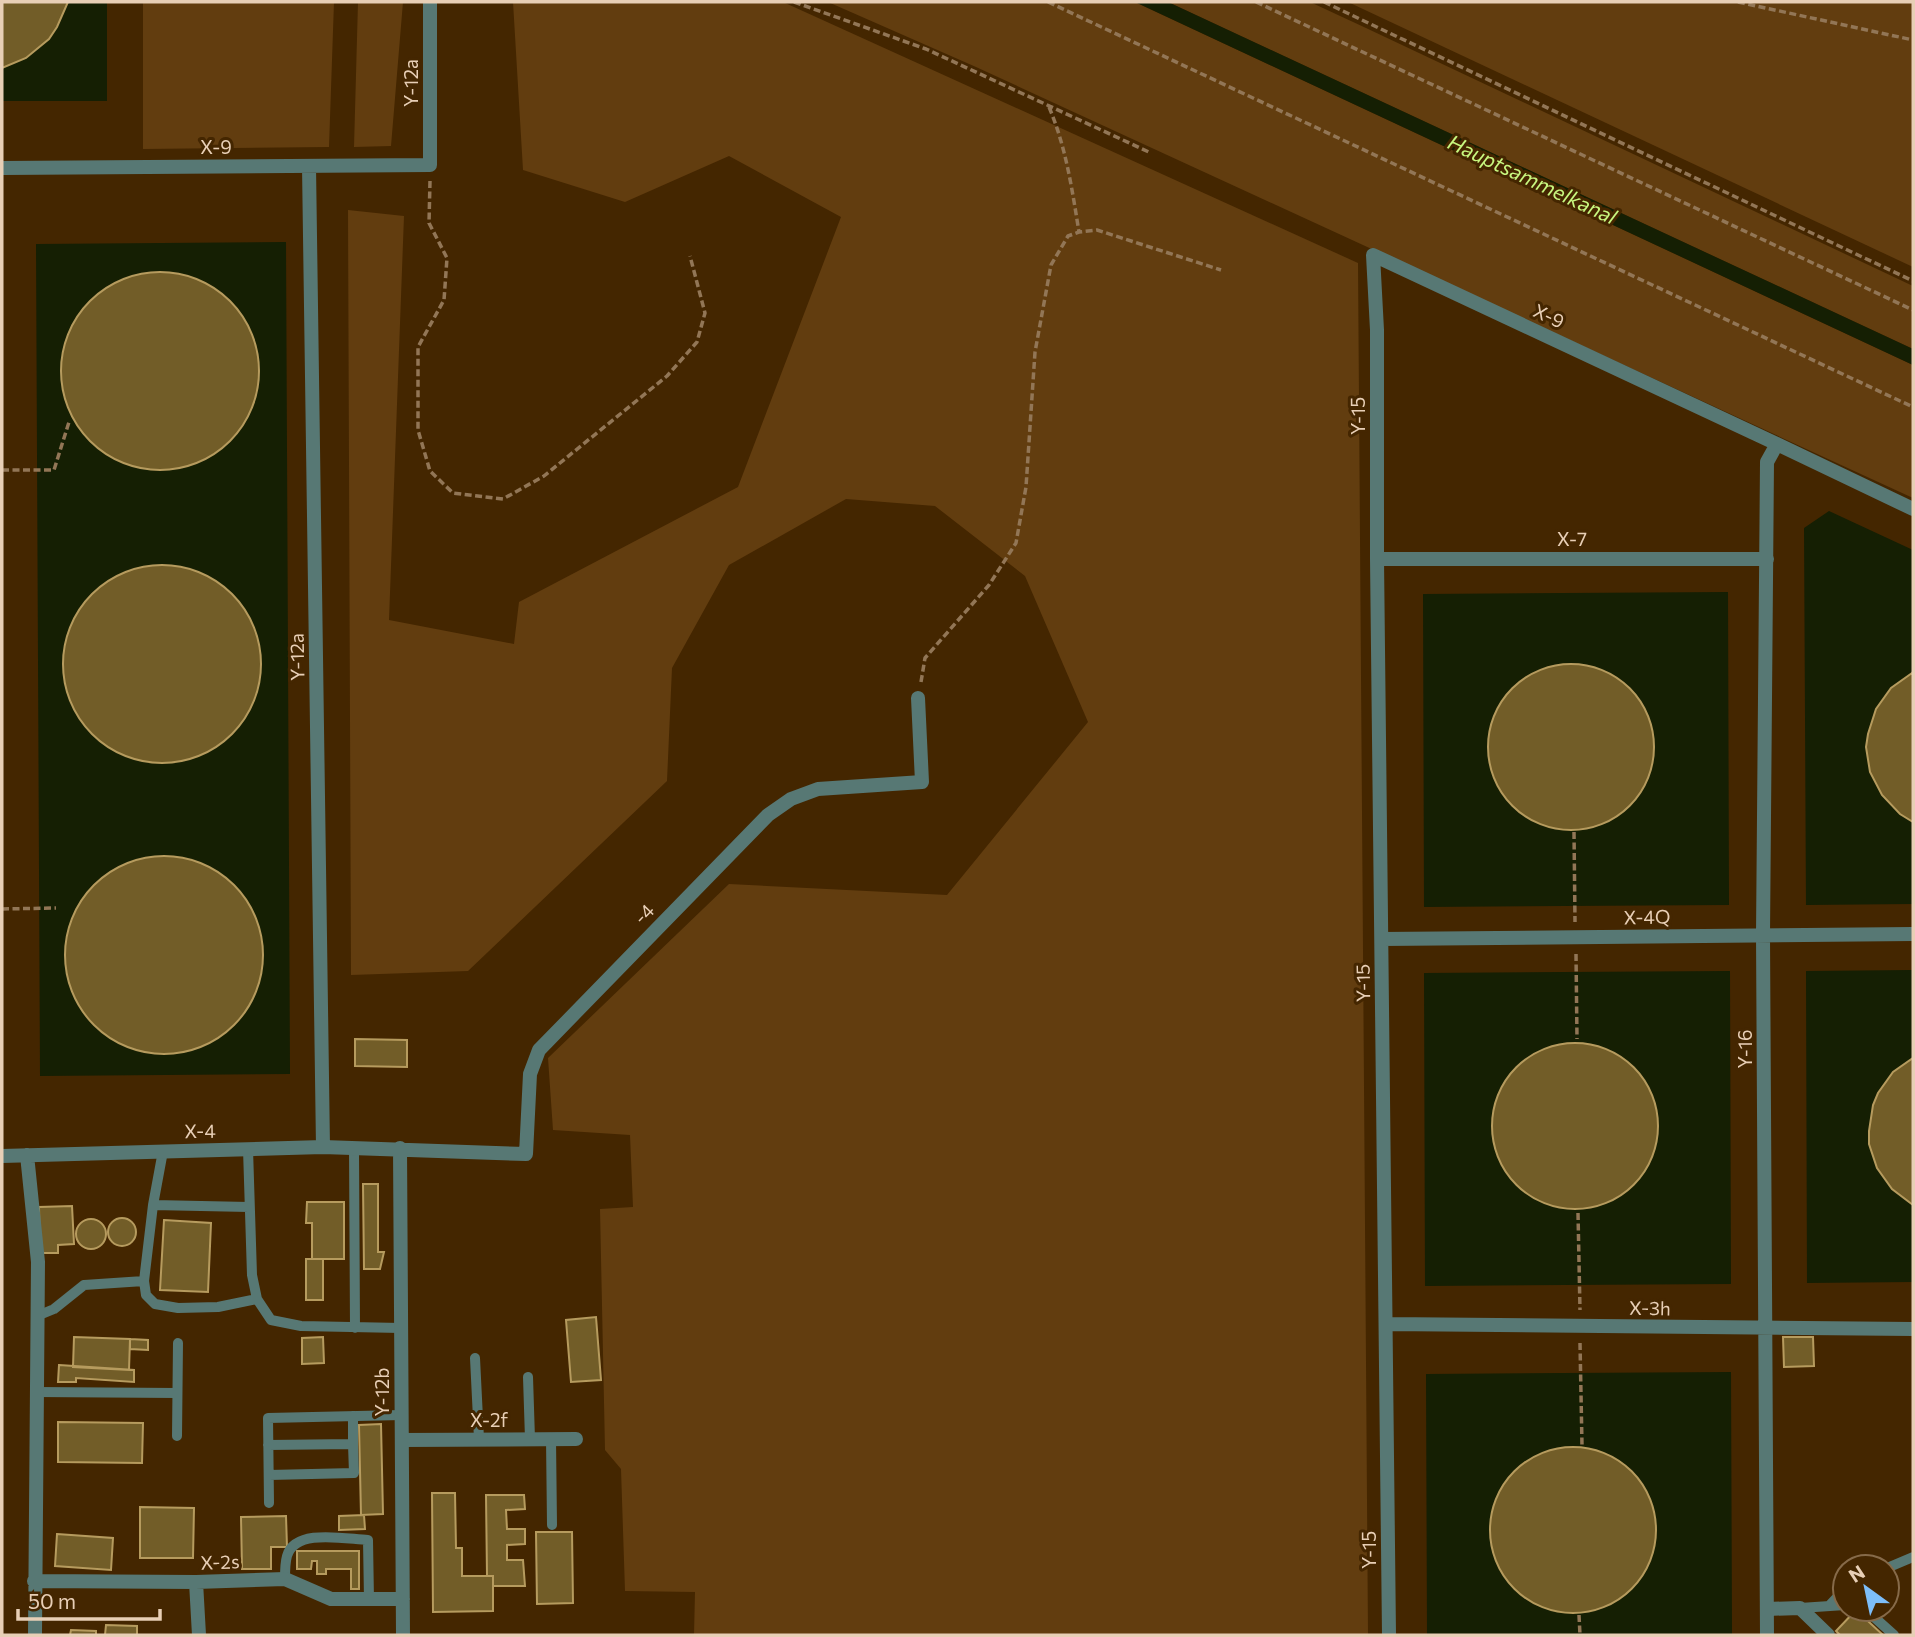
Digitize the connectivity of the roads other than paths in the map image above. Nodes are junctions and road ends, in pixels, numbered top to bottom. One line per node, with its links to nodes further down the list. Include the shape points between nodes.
1 (430, 2): 2 (street, Y-12a)
2 (430, 165): 3 (street, X-9)
3 (309, 166): 4 (street, X-9); 14 (street, Y-12a)
4 (2, 168)
5 (1377, 330): 6 (street, X-9, via 1373,255); 8 (street, Y-15)
6 (1777, 444): 7 (street, X-9); 9 (street, Y-16, via 1767,462)
7 (1913, 509)
8 (1377, 559): 9 (street, X-7); 13 (street, Y-15)
9 (1766, 559): 12 (street, Y-16)
10 (918, 698): 16 (street, -4, via 922,782 818,789 791,799 768,815 539,1050 530,1074 526,1154)
11 (1913, 934): 12 (street, X-4Q)
12 (1763, 935): 13 (street, X-4Q); 29 (street, Y-16)
13 (1382, 939): 26 (street, Y-15)
14 (323, 1147): 15 (street, X-4); 17 (street, X-4)
15 (354, 1148): 16 (street, X-4); 27 (lane)
16 (400, 1148): 28 (street, Y-12b)
17 (248, 1149): 18 (street, X-4); 22 (lane)
18 (163, 1151): 19 (street, X-4); 21 (lane)
19 (27, 1155): 20 (street, X-4); 25 (street, via 38,1262)
20 (2, 1156)
21 (153, 1205): 22 (lane); 23 (lane)
22 (249, 1207): 24 (lane)
23 (144, 1281): 24 (lane, via 146,1295 155,1304 178,1308 218,1307); 25 (lane, via 85,1285)
24 (257, 1299): 27 (lane, via 271,1320)
25 (37, 1316): 34 (street)
26 (1387, 1324): 29 (street, X-3h); 62 (street, Y-15)
27 (355, 1328): 28 (lane)
28 (401, 1328): 36 (street, Y-12b)
29 (1766, 1329): 30 (street, X-3h); 57 (street, Y-16)
30 (1913, 1329)
31 (178, 1343): 35 (lane)
32 (475, 1358): 39 (lane)
33 (528, 1377): 40 (lane)
34 (36, 1392): 35 (lane); 50 (street)
35 (177, 1393): 38 (lane)
36 (402, 1415): 37 (lane); 43 (street, Y-12b)
37 (353, 1416): 44 (lane); 45 (lane, via 268,1418)
38 (177, 1436)
39 (479, 1439): 40 (street, X-2f); 43 (street, X-2f)
40 (530, 1439): 41 (street, X-2f)
41 (551, 1439): 42 (street, X-2f); 48 (lane)
42 (576, 1439)
43 (402, 1440): 52 (street, Y-12b)
44 (353, 1444): 45 (lane); 46 (lane, via 354,1473)
45 (268, 1446): 46 (lane)
46 (269, 1475): 47 (lane)
47 (269, 1503)
48 (552, 1525)
49 (285, 1578): 51 (street, X-2s); 53 (street, X-2s, via 331,1599); 53 (lane, via 287,1555 297,1542 310,1537 368,1540)
50 (34, 1581): 51 (street, X-2s); 59 (street)
51 (196, 1582): 60 (street)
52 (403, 1599): 53 (street, X-2s); 61 (street, Y-12b)
53 (369, 1600)
54 (1831, 1603): 55 (lane)
55 (1829, 1606): 56 (lane)
56 (1800, 1608): 57 (street); 64 (street)
57 (1767, 1609): 63 (street, Y-16)
58 (1881, 1623): 65 (lane)
59 (35, 1635)
60 (199, 1635)
61 (403, 1635)
62 (1389, 1635)
63 (1767, 1635)
64 (1828, 1635)
65 (1894, 1635)

